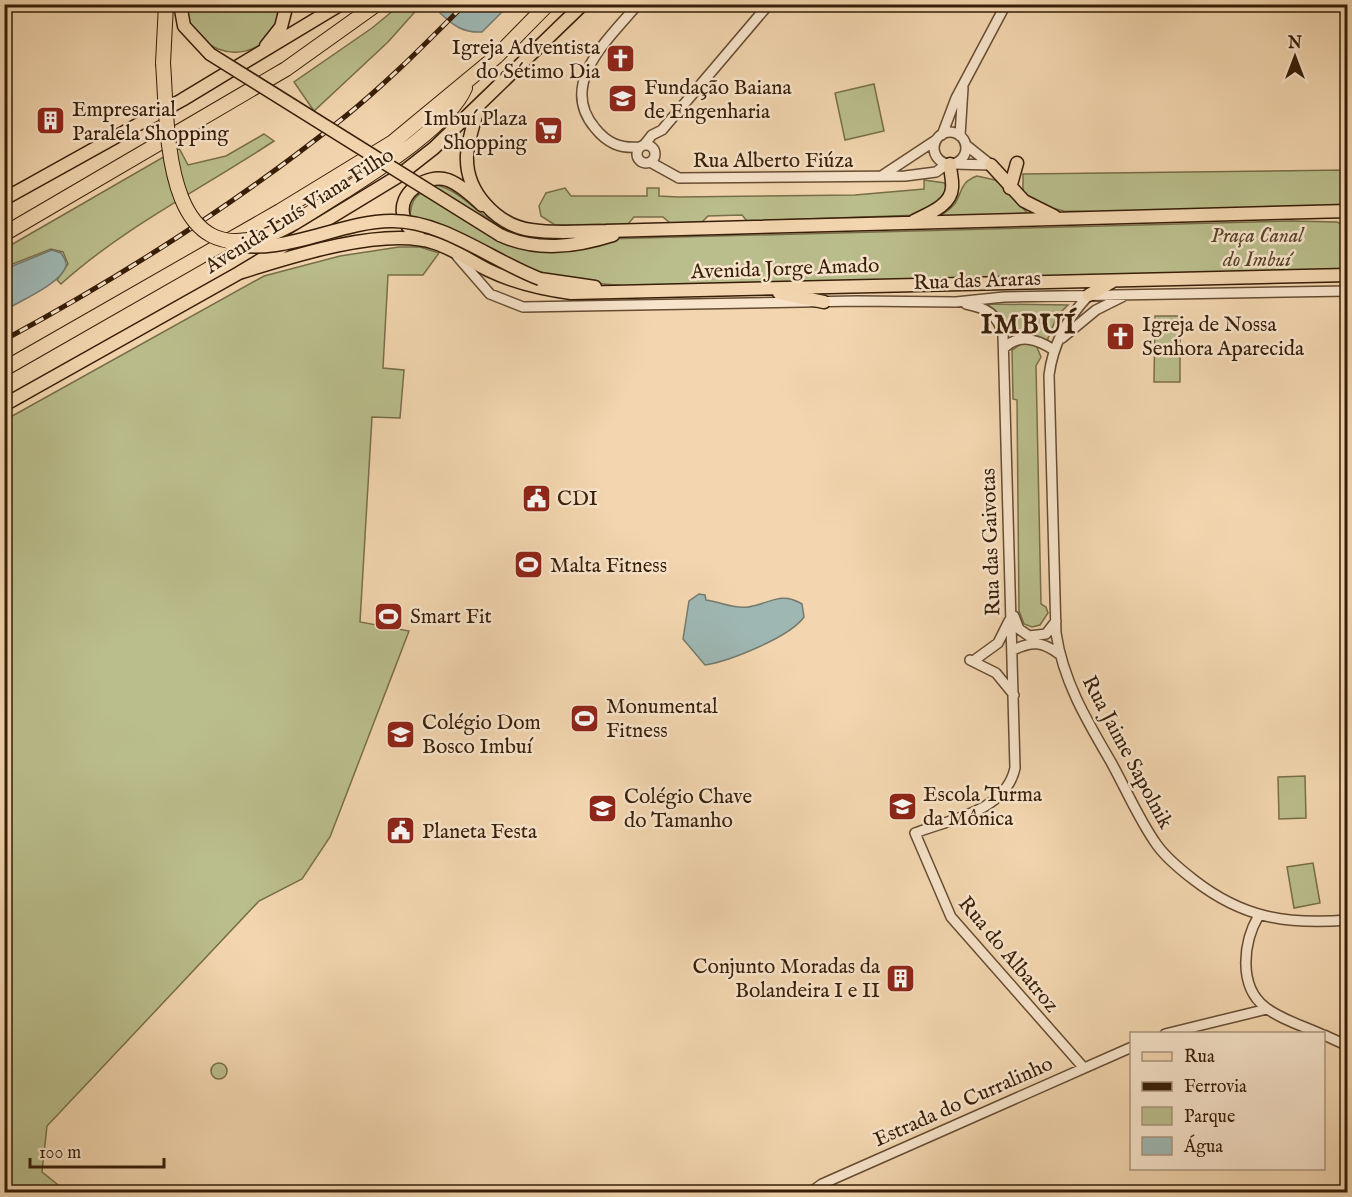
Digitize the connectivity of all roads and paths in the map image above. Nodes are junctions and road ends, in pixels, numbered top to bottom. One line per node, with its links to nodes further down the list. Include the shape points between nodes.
1 (166, 4): 35 (highway, bridge, via 163,63 172,170 189,214 204,231)
2 (180, 4): 32 (main road, bridge, via 184,26 210,54 500,235 522,243 556,246 585,243)
3 (287, 4): 11 (main road, via 277,33)
4 (341, 4): 11 (main road)
5 (377, 4): 33 (highway, via 286,69)
6 (548, 4): 12 (highway, Avenida Luís Viana Filho)
7 (582, 4): 14 (main road, Avenida Luís Viana Filho)
8 (638, 4): 18 (street, Rua Alberto Fiúza, via 592,60 581,94 588,120 605,138 618,146)
9 (769, 4): 15 (street)
10 (1006, 4): 13 (street)
11 (255, 58): 25 (main road)
12 (469, 81): 35 (highway, bridge, via 446,115 345,191 267,235); 49 (highway, Avenida Luís Viana Filho, via 360,164)
13 (963, 88): 16 (street); 17 (street)
14 (479, 105): 26 (main road, via 467,157 476,189); 37 (main road, Avenida Luís Viana Filho, via 397,177)
15 (662, 129): 18 (street); 19 (street)
16 (939, 137): 17 (street, via 951,132); 21 (street, via 935,153); 23 (street, Rua Alberto Fiúza)
17 (963, 140): 21 (street, via 962,159); 22 (street)
18 (642, 146): 19 (street, Rua Alberto Fiúza); 19 (street, via 637,152 639,160)
19 (653, 155): 23 (street, Rua Alberto Fiúza, via 666,171 679,178)
20 (1017, 163): 24 (main road)
21 (950, 164): 22 (street, Rua Alberto Fiúza); 23 (street, Rua Alberto Fiúza, via 927,174); 31 (main road, via 952,190 948,199)
22 (991, 165): 24 (main road)
23 (881, 177)
24 (1010, 188): 29 (main road, via 1031,207)
25 (4, 199)
26 (489, 211): 32 (main road, Avenida Jorge Amado, via 530,230); 34 (main road, Avenida Jorge Amado, via 449,181 424,182 406,196 403,212 409,228)
27 (1333, 211): 28 (main road, Avenida Jorge Amado); 29 (main road, Avenida Jorge Amado); 30 (main road)
28 (1347, 211)
29 (1060, 218): 31 (main road, Avenida Jorge Amado)
30 (1347, 219)
31 (910, 222): 32 (main road, Avenida Jorge Amado)
32 (628, 230)
33 (4, 234)
34 (421, 239): 36 (main road, Avenida Jorge Amado); 37 (main road, Avenida Jorge Amado, via 345,244)
35 (222, 241): 42 (main road, bridge, via 260,246 360,224 410,222 443,232 500,263 540,279)
36 (451, 250): 42 (main road, Avenida Jorge Amado, via 508,279 546,290); 45 (street, Rua das Araras, via 490,294 523,307)
37 (239, 273): 50 (main road, Avenida Luís Viana Filho)
38 (1344, 274): 39 (main road, Avenida Jorge Amado)
39 (1116, 279): 40 (main road, Avenida Jorge Amado); 43 (main road)
40 (758, 289): 42 (main road, Avenida Jorge Amado); 45 (main road)
41 (1347, 291): 44 (street, Rua das Araras)
42 (636, 292)
43 (1089, 295): 44 (street, Rua das Araras); 46 (street, Rua das Araras); 47 (street, Rua Jaime Sapolnik, via 1070,318)
44 (1128, 295): 47 (street, via 1089,315)
45 (824, 302): 46 (street, Rua das Araras)
46 (956, 302): 48 (street, Rua das Gaivotas, via 983,307 992,314 1000,326)
47 (1055, 347): 48 (street, via 1024,339); 53 (street, Rua Jaime Sapolnik, via 1049,375)
48 (1004, 348): 51 (street, Rua das Gaivotas)
49 (4, 369)
50 (4, 405)
51 (1010, 605): 52 (street, Rua das Gaivotas); 53 (street, via 1019,629 1029,636 1046,634)
52 (1010, 616): 56 (street, Rua das Gaivotas); 58 (street, via 998,643 973,659 996,673)
53 (1056, 621): 54 (street, Rua Jaime Sapolnik)
54 (1056, 633): 55 (street); 57 (street, Rua Jaime Sapolnik)
55 (1043, 644): 56 (street, via 1033,642); 57 (street)
56 (1013, 650): 58 (street, Rua das Gaivotas)
57 (1059, 654): 60 (street, Rua Jaime Sapolnik, via 1079,708 1158,846 1211,893)
58 (1014, 696): 59 (street, Rua das Gaivotas, via 1015,768 1010,786)
59 (994, 802): 68 (street, Rua do Albatroz, via 915,833 951,917)
60 (1259, 915): 61 (street, Rua Jaime Sapolnik, via 1292,922); 62 (street, via 1248,945 1246,969 1252,990)
61 (1347, 920)
62 (1267, 1009): 63 (street); 64 (street)
63 (1173, 1032)
64 (1318, 1032)
65 (1325, 1035): 66 (street)
66 (1347, 1046)
67 (1130, 1047): 68 (street, Estrada do Curralinho)
68 (1083, 1067): 69 (street, Estrada do Curralinho)
69 (811, 1192)

